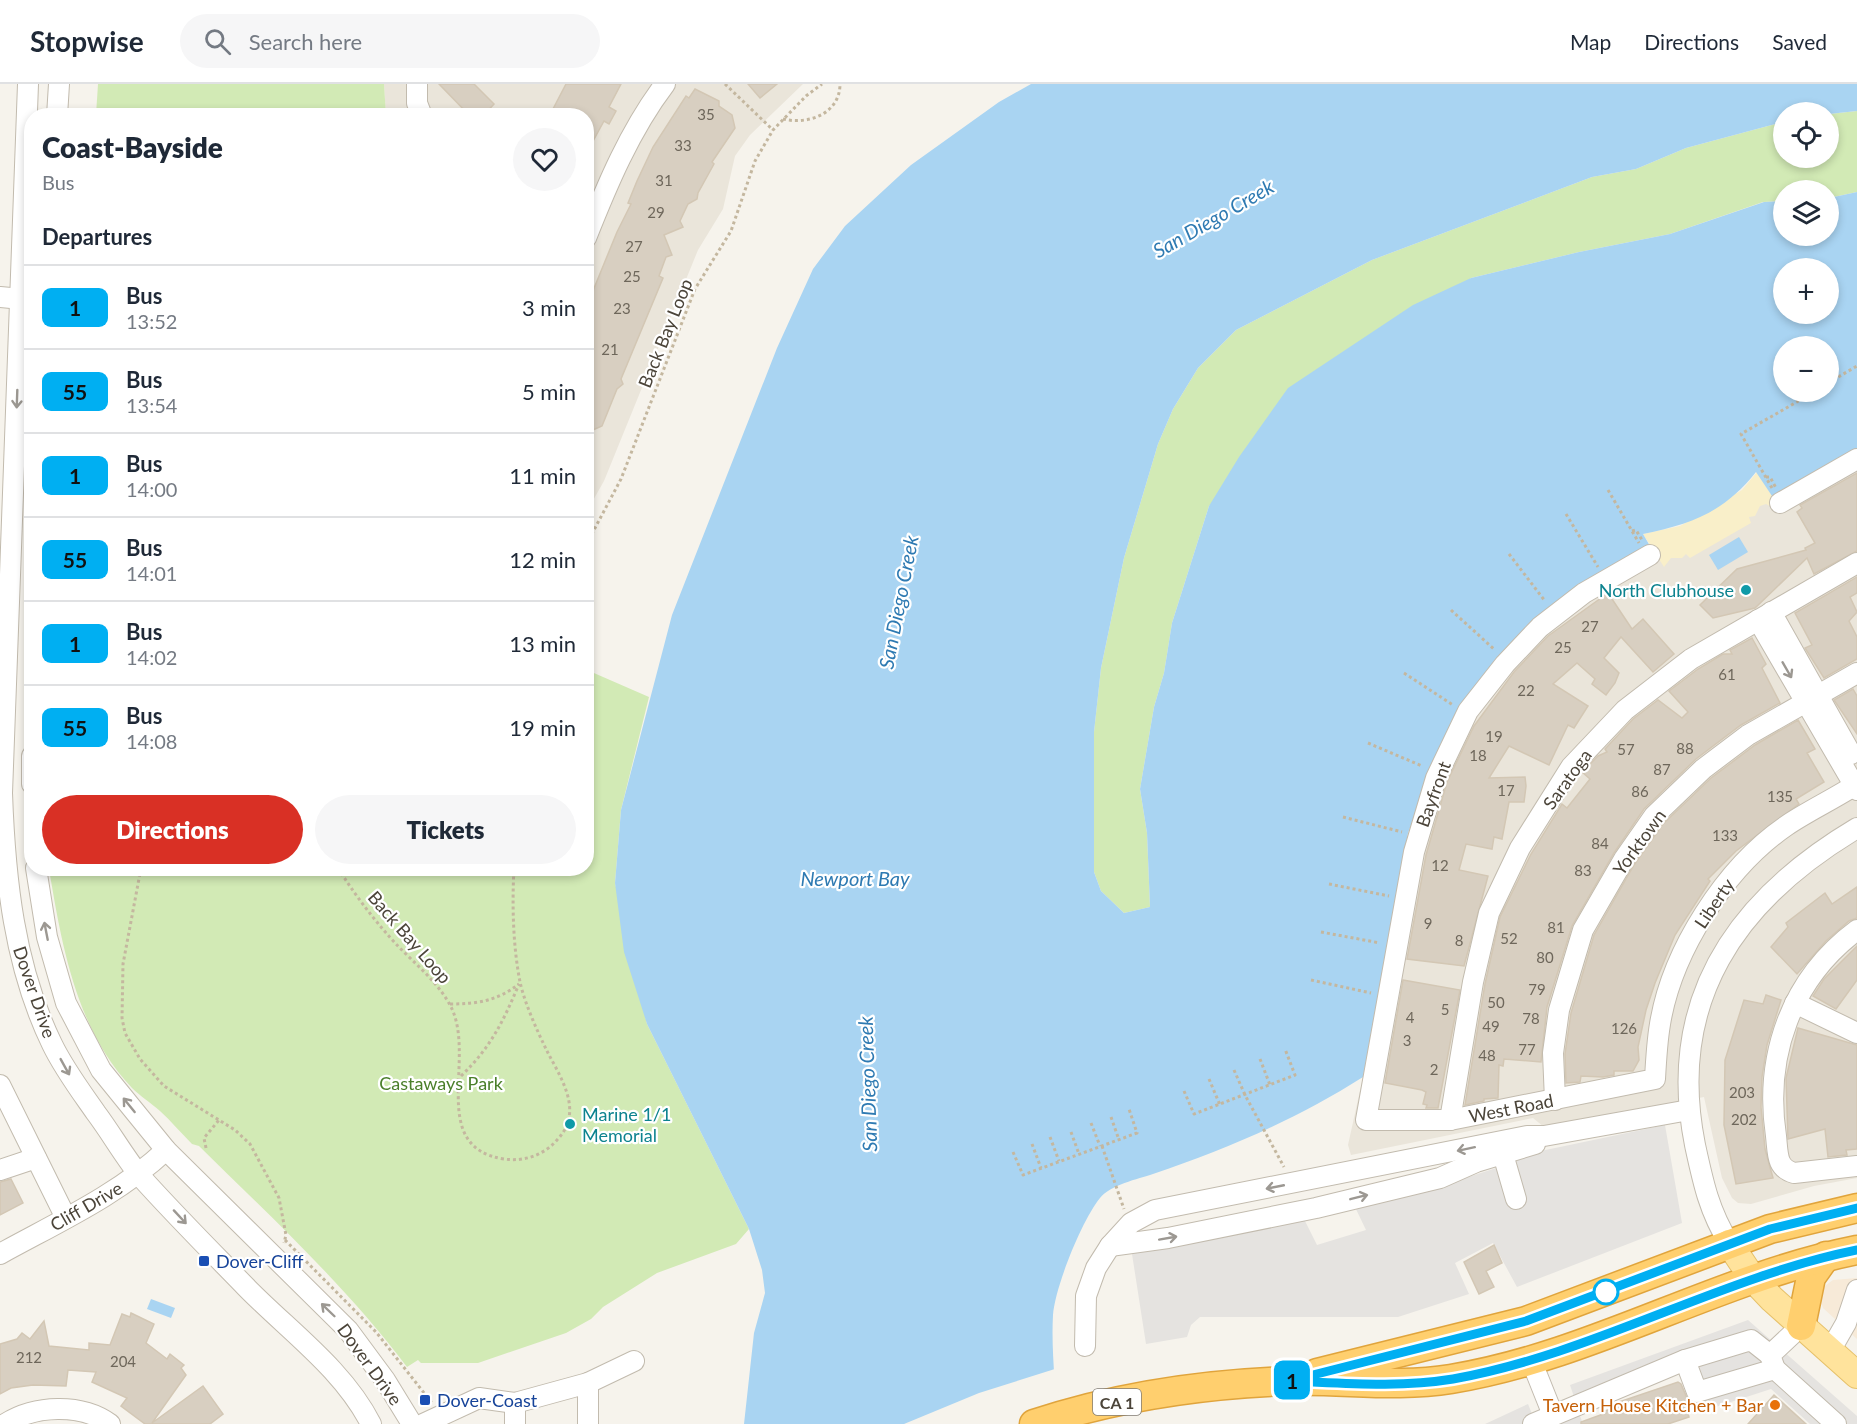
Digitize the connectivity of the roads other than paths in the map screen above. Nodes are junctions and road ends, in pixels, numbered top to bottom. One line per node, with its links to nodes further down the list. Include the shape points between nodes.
1 (28, 84): 5 (street, Dover Drive)
2 (58, 84): 6 (street)
3 (417, 84): 7 (street)
4 (665, 84): 8 (street, via 624,152)
5 (28, 108)
6 (57, 108)
7 (419, 108)
8 (594, 219)
9 (0, 297): 10 (street)
10 (24, 299)
11 (24, 318): 13 (street, Dover Drive, one-way to 13)
12 (1857, 459): 14 (street)
13 (7, 481): 17 (street, Dover Drive)
14 (1780, 503)
15 (1646, 552): 32 (street, Bayfront, via 1584,592 1540,627 1467,711 1436,778 1414,852)
16 (1857, 563): 18 (street, Saratoga)
17 (5, 606): 39 (street, Dover Drive, one-way to 39, via 2,792 5,868 18,942 52,1044)
18 (1764, 616): 20 (street); 33 (street, Saratoga, via 1691,659 1625,710 1571,767 1520,848 1489,914 1473,982)
19 (1857, 673): 20 (street, Yorktown)
20 (1812, 699): 21 (street); 22 (street); 30 (street, Yorktown, via 1749,735 1702,769 1654,816 1624,859 1583,930 1559,1010 1553,1053)
21 (1857, 764)
22 (1856, 787): 28 (street, Liberty, via 1785,827 1748,857 1721,888 1672,980 1660,1023)
23 (1857, 828): 31 (street, via 1780,881 1748,915 1723,951 1703,995 1691,1040)
24 (37, 876): 35 (street, Dover Drive, one-way to 24, via 101,1070 66,1003 47,937)
25 (1857, 930): 26 (street, via 1820,964)
26 (1795, 1003): 27 (street); 37 (street, via 1778,1045 1773,1086 1773,1122 1780,1164 1794,1173)
27 (1857, 1034)
28 (1655, 1079): 30 (street, West Road)
29 (0, 1084): 36 (street)
30 (1555, 1100): 33 (street, West Road)
31 (1689, 1110): 34 (street, via 1544,1137 1531,1147); 43 (street, via 1711,1213)
32 (1366, 1120): 33 (street, West Road)
33 (1450, 1120)
34 (1501, 1148): 40 (street); 44 (street, one-way to 34, via 1316,1208 1440,1178); 44 (street, one-way to 44, via 1155,1210 1131,1223)
35 (166, 1150): 39 (street, Cliff Drive); 65 (street, Dover Drive, one-way to 35, via 348,1330)
36 (36, 1158): 38 (street); 42 (street)
37 (1857, 1166)
38 (0, 1170)
39 (140, 1175): 42 (street, Cliff Drive); 64 (street, Dover Drive, one-way to 64, via 248,1290 327,1364)
40 (1516, 1199)
41 (1857, 1208): 43 (highway, CA 1)
42 (66, 1218): 46 (street, Cliff Drive)
43 (1729, 1243): 48 (main road); 58 (highway, CA 1, via 1526,1321)
44 (1110, 1246): 51 (street, via 1096,1268 1086,1296)
45 (1857, 1250): 47 (highway, CA 1)
46 (0, 1254)
47 (1826, 1257): 48 (highway, CA 1); 50 (highway, via 1811,1277)
48 (1753, 1279): 50 (main road); 53 (highway, CA 1)
49 (1857, 1290): 52 (street, via 1846,1323)
50 (1801, 1326): 52 (main road); 56 (street)
51 (1085, 1346)
52 (1830, 1351): 57 (main road)
53 (1531, 1360): 58 (highway, CA 1, via 1452,1379 1404,1385); 61 (street)
54 (1685, 1360): 56 (street, via 1751,1340); 56 (street, via 1697,1392); 61 (street)
55 (634, 1361): 59 (street)
56 (1772, 1362): 71 (street)
57 (1857, 1376)
58 (1289, 1381): 69 (highway, CA 1, via 1201,1388 1092,1407)
59 (588, 1383): 60 (street); 68 (street)
60 (515, 1403): 66 (street, via 479,1398); 67 (street)
61 (1553, 1415): 70 (street)
62 (5, 1424): 63 (street, via 44,1410 74,1410)
63 (110, 1424)
64 (371, 1424)
65 (412, 1424)
66 (423, 1424)
67 (515, 1424)
68 (588, 1424)
69 (1034, 1424)
70 (1533, 1424)
71 (1836, 1424)

